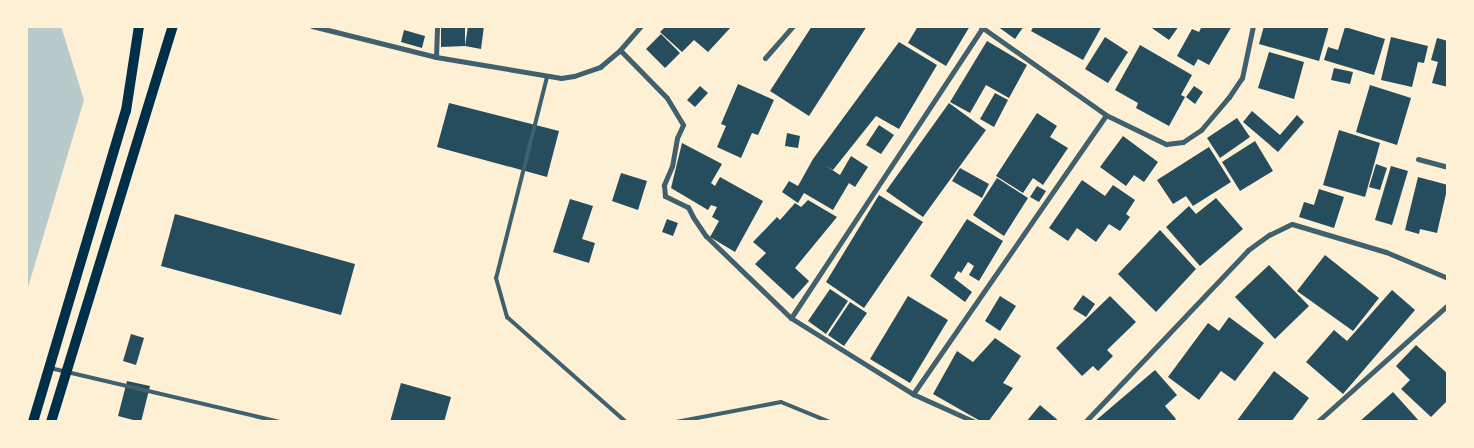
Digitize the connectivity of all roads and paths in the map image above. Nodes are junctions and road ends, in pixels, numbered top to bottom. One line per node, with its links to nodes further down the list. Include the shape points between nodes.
1 (139, 26): 19 (main road, via 126,111)
2 (173, 26): 20 (main road)
3 (312, 26): 10 (street)
4 (438, 26): 10 (street)
5 (641, 26): 9 (street)
6 (792, 26): 11 (street)
7 (1253, 26): 13 (street, via 1242,78 1201,130 1183,142 1166,144)
8 (981, 27): 13 (street); 18 (street)
9 (620, 50): 12 (street, via 588,73); 18 (street, via 667,98 683,125 664,185 666,196 688,207 706,236)
10 (436, 57): 12 (street)
11 (765, 58)
12 (547, 77): 25 (lane, via 496,278 507,316)
13 (1106, 114): 21 (street)
14 (1418, 159): 15 (street)
15 (1448, 168)
16 (1448, 278): 29 (street, via 1395,255 1292,224 1248,250)
17 (1448, 305): 30 (street)
18 (791, 318): 21 (street)
19 (50, 368): 20 (lane); 22 (main road)
20 (67, 372): 23 (main road); 24 (lane)
21 (913, 394): 28 (street)
22 (33, 422)
23 (51, 422)
24 (280, 422)
25 (626, 422)
26 (676, 422): 27 (lane, via 781,402)
27 (830, 422)
28 (976, 422)
29 (1084, 422)
30 (1317, 422)

